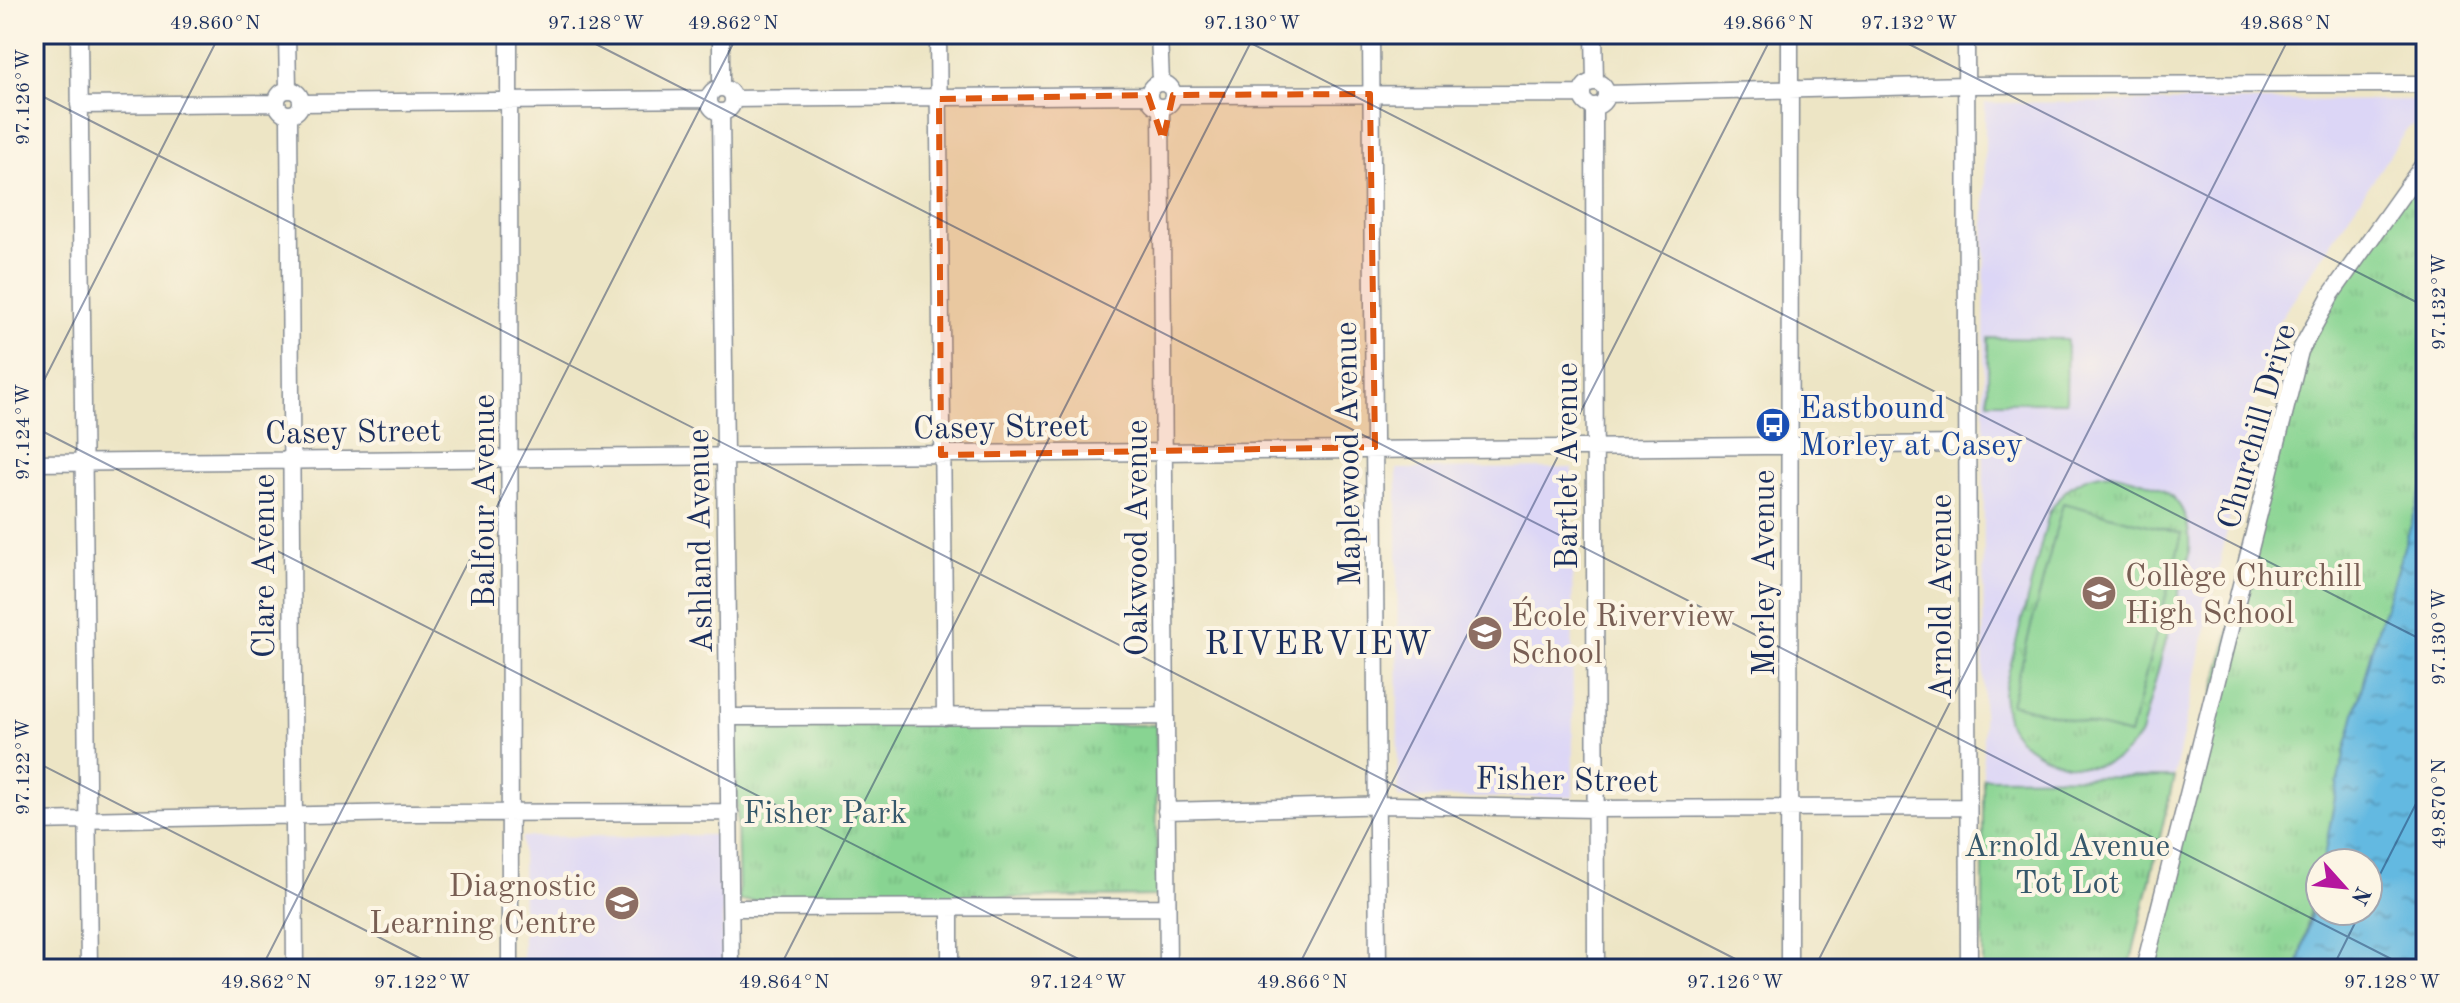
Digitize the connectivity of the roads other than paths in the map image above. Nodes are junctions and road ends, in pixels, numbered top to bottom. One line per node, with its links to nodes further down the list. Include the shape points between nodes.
1 (79, 34): 24 (street)
2 (287, 34): 25 (street, via 288,89 300,96)
3 (509, 34): 22 (street, Balfour Avenue)
4 (721, 34): 16 (street)
5 (938, 34): 21 (street)
6 (1159, 34): 11 (street)
7 (1371, 34): 17 (street, Maplewood Avenue)
8 (1594, 34): 14 (street)
9 (1790, 34): 15 (street, Morley Avenue)
10 (1966, 34): 13 (street, Arnold Avenue)
11 (1161, 82): 18 (street); 19 (street, via 1172,88)
12 (2426, 84): 13 (street)
13 (1966, 85): 15 (street); 29 (street, Arnold Avenue)
14 (1601, 87): 15 (street); 23 (street, via 1605,100)
15 (1789, 89): 30 (street, Morley Avenue)
16 (727, 93): 20 (street, via 712,91); 21 (street); 27 (street, via 732,106)
17 (1370, 94): 19 (street); 23 (street); 32 (street, Maplewood Avenue)
18 (1148, 95): 21 (street); 26 (street)
19 (1173, 95): 26 (street)
20 (708, 99): 22 (street); 27 (street)
21 (939, 99): 35 (street)
22 (510, 100): 25 (street); 36 (street, Balfour Avenue)
23 (1588, 100): 31 (street, Bartlet Avenue)
24 (79, 105): 25 (street); 38 (street)
25 (289, 107): 37 (street, Clare Avenue)
26 (1161, 107): 33 (street, Oakwood Avenue)
27 (721, 112): 34 (street, Ashland Avenue)
28 (2426, 161): 66 (street, Churchill Drive, via 2332,293 2300,351)
29 (1968, 444): 30 (street, Casey Street); 44 (street, Arnold Avenue)
30 (1791, 445): 31 (street, Casey Street); 45 (street, Morley Avenue)
31 (1594, 446): 32 (street, Casey Street); 46 (street, Bartlet Avenue)
32 (1375, 447): 33 (street, Casey Street); 43 (street, Maplewood Avenue)
33 (1164, 452): 35 (street, Casey Street); 40 (street, Oakwood Avenue)
34 (726, 455): 35 (street, Casey Street); 36 (street, Casey Street); 41 (street, Ashland Avenue)
35 (941, 455): 42 (street)
36 (512, 457): 37 (street, Casey Street); 49 (street, Balfour Avenue)
37 (290, 460): 38 (street, Casey Street); 50 (street, Clare Avenue)
38 (83, 462): 39 (street, Casey Street); 51 (street)
39 (34, 463)
40 (1164, 716): 42 (street); 47 (street, Oakwood Avenue)
41 (729, 717): 42 (street); 48 (street, Ashland Avenue)
42 (945, 717)
43 (1377, 806): 46 (street, Fisher Street); 47 (street, Fisher Street); 62 (street, Maplewood Avenue)
44 (1967, 807): 45 (street, Fisher Street); 65 (street, Arnold Avenue)
45 (1788, 808): 46 (street, Fisher Street); 64 (street, Morley Avenue)
46 (1595, 809): 63 (street, Bartlet Avenue)
47 (1166, 811): 53 (street, Oakwood Avenue)
48 (730, 812): 49 (street); 54 (street, Ashland Avenue)
49 (509, 814): 50 (street); 58 (street, Balfour Avenue)
50 (293, 818): 51 (street); 57 (street, Clare Avenue)
51 (87, 820): 52 (street); 56 (street)
52 (34, 821)
53 (1167, 907): 55 (street); 61 (street, Oakwood Avenue)
54 (731, 908): 55 (street); 59 (street, Ashland Avenue)
55 (950, 908): 60 (street)
56 (89, 969)
57 (295, 969)
58 (510, 969)
59 (731, 969)
60 (950, 969)
61 (1168, 969)
62 (1378, 969)
63 (1596, 969)
64 (1789, 969)
65 (1969, 969)
66 (2144, 969)

